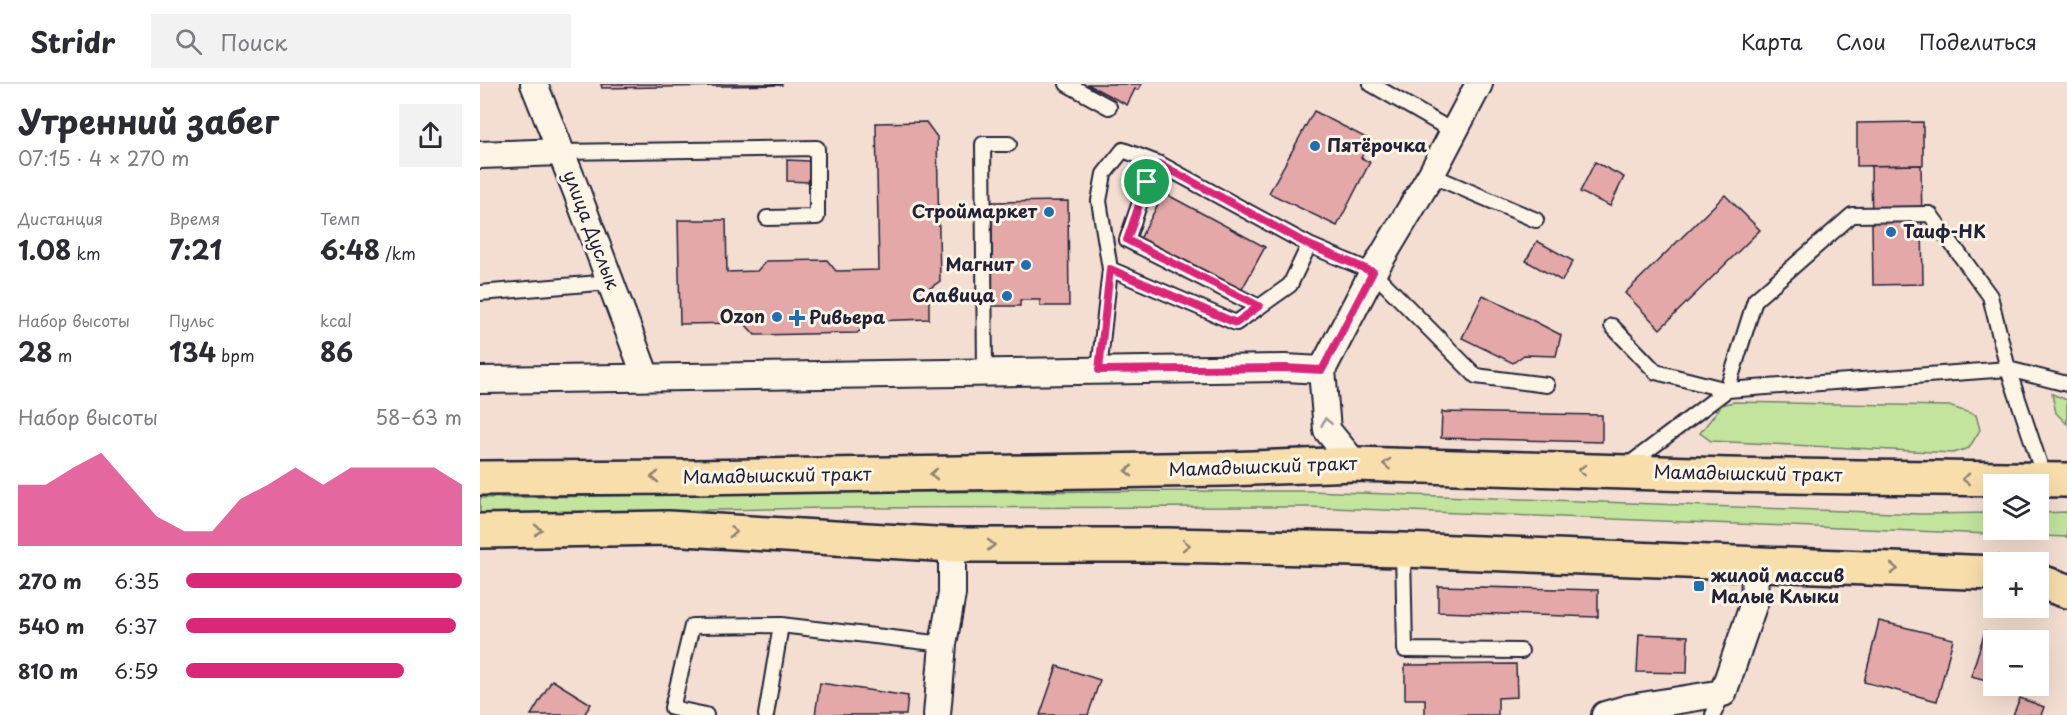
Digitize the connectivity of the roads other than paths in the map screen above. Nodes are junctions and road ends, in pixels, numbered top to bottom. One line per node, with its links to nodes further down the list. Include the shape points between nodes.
1 (534, 84): 8 (street, улица Дуслык)
2 (1068, 84): 5 (lane)
3 (1371, 84): 6 (lane)
4 (1479, 84): 6 (street)
5 (1109, 106)
6 (1454, 132): 11 (street)
7 (1009, 144): 24 (lane, via 983,144)
8 (561, 152): 9 (street); 12 (lane, via 817,148 818,217); 17 (street, улица Дуслык)
9 (480, 155)
10 (1160, 164): 14 (lane); 15 (lane, via 1123,150 1104,174 1099,201); 19 (lane, via 1147,182 1127,240)
11 (1431, 175): 13 (lane); 16 (street)
12 (767, 219)
13 (1536, 220)
14 (1309, 245): 16 (lane); 19 (lane, via 1290,285)
15 (1110, 269): 19 (lane, via 1236,323); 22 (lane)
16 (1373, 272): 23 (street); 28 (lane, via 1476,376)
17 (611, 282): 18 (lane); 25 (street, улица Дуслык)
18 (480, 293)
19 (1259, 306)
20 (1612, 326): 29 (lane, via 1656,372)
21 (2008, 369): 27 (lane); 29 (lane); 29 (lane, via 1990,296 1930,214 1852,215 1755,300); 32 (lane)
22 (1099, 370): 23 (street); 24 (street)
23 (1322, 370): 30 (street, one-way to 23, via 1327,430)
24 (985, 372): 25 (street)
25 (646, 377): 26 (street)
26 (480, 380)
27 (2067, 384)
28 (1547, 385)
29 (1727, 390): 31 (lane)
30 (1355, 464): 31 (main road, Мамадышский тракт, one-way to 30); 33 (main road, Мамадышский тракт, one-way to 33, via 1215,470)
31 (1620, 471): 32 (main road, Мамадышский тракт, one-way to 31)
32 (2060, 476)
33 (480, 478)
34 (480, 531): 35 (main road, one-way to 35, via 668,528)
35 (952, 545): 36 (main road, one-way to 36); 44 (street, via 952,594)
36 (1404, 549): 37 (main road); 45 (lane, via 1405,650)
37 (1754, 564): 38 (main road, one-way to 38); 46 (street, via 1755,600)
38 (1983, 573)
39 (2049, 575): 40 (main road)
40 (2067, 575)
41 (2049, 585): 42 (main road)
42 (2067, 591)
43 (781, 625): 44 (lane); 47 (lane, via 692,626 672,708); 48 (lane)
44 (943, 644): 49 (street)
45 (1521, 651)
46 (1718, 704): 50 (street, via 1629,708)
47 (706, 715)
48 (766, 715)
49 (937, 715)
50 (1605, 715)

